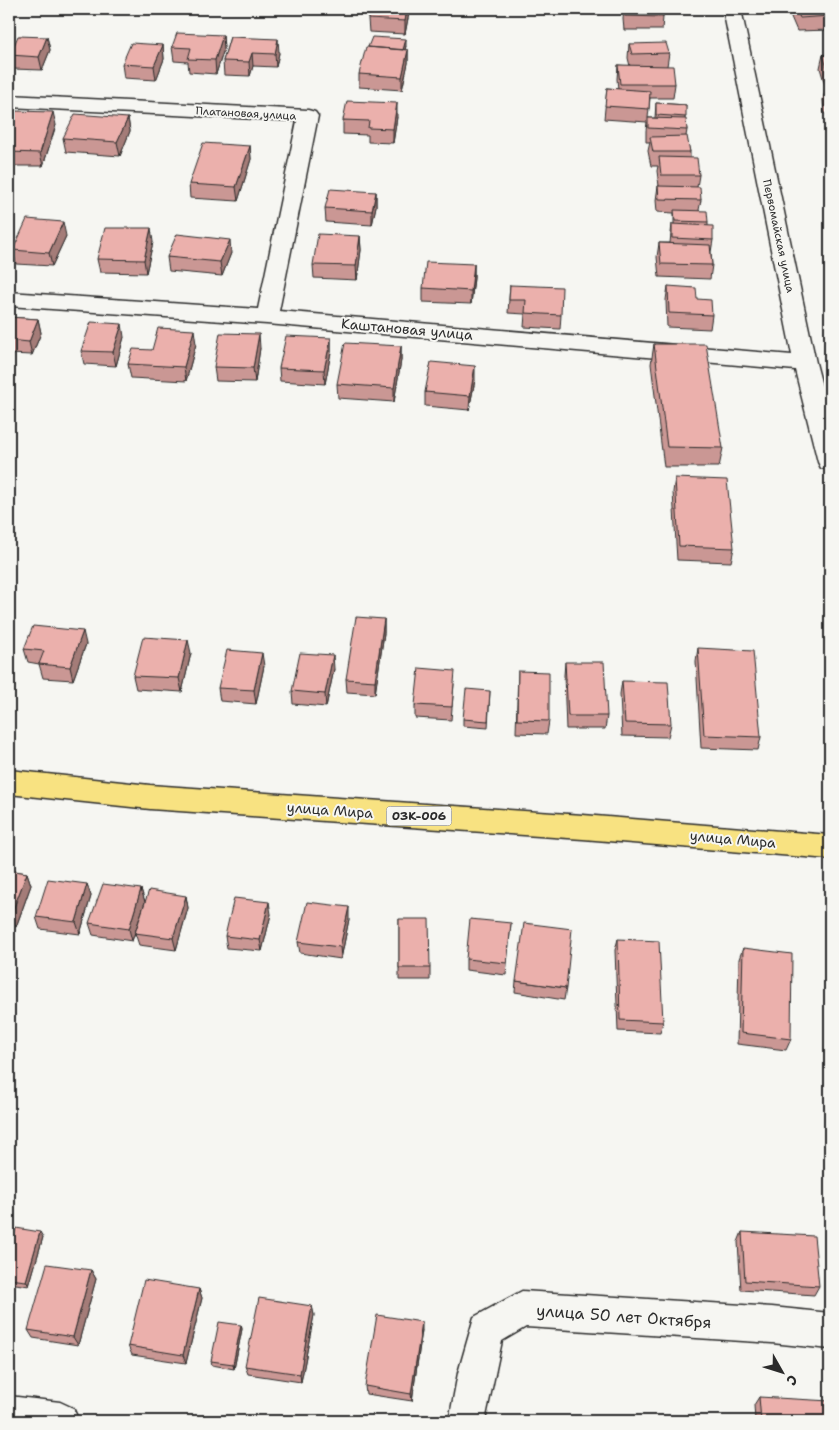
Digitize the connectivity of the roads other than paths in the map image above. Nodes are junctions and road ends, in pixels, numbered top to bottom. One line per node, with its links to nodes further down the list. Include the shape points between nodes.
1 (732, 9): 5 (street, Первомайская улица)
2 (9, 102): 4 (street, Платановая улица, via 308,116)
3 (9, 299): 4 (street, Каштановая улица)
4 (267, 317): 5 (street, Каштановая улица)
5 (805, 363): 6 (street, Первомайская улица)
6 (830, 462)
7 (9, 782): 8 (main road, улица Мира / 03К-006, via 150,797)
8 (830, 848)
9 (830, 1331): 12 (street, улица 50 лет Октября, via 522,1309 487,1330)
10 (9, 1414): 11 (street)
11 (60, 1421)
12 (467, 1421)

